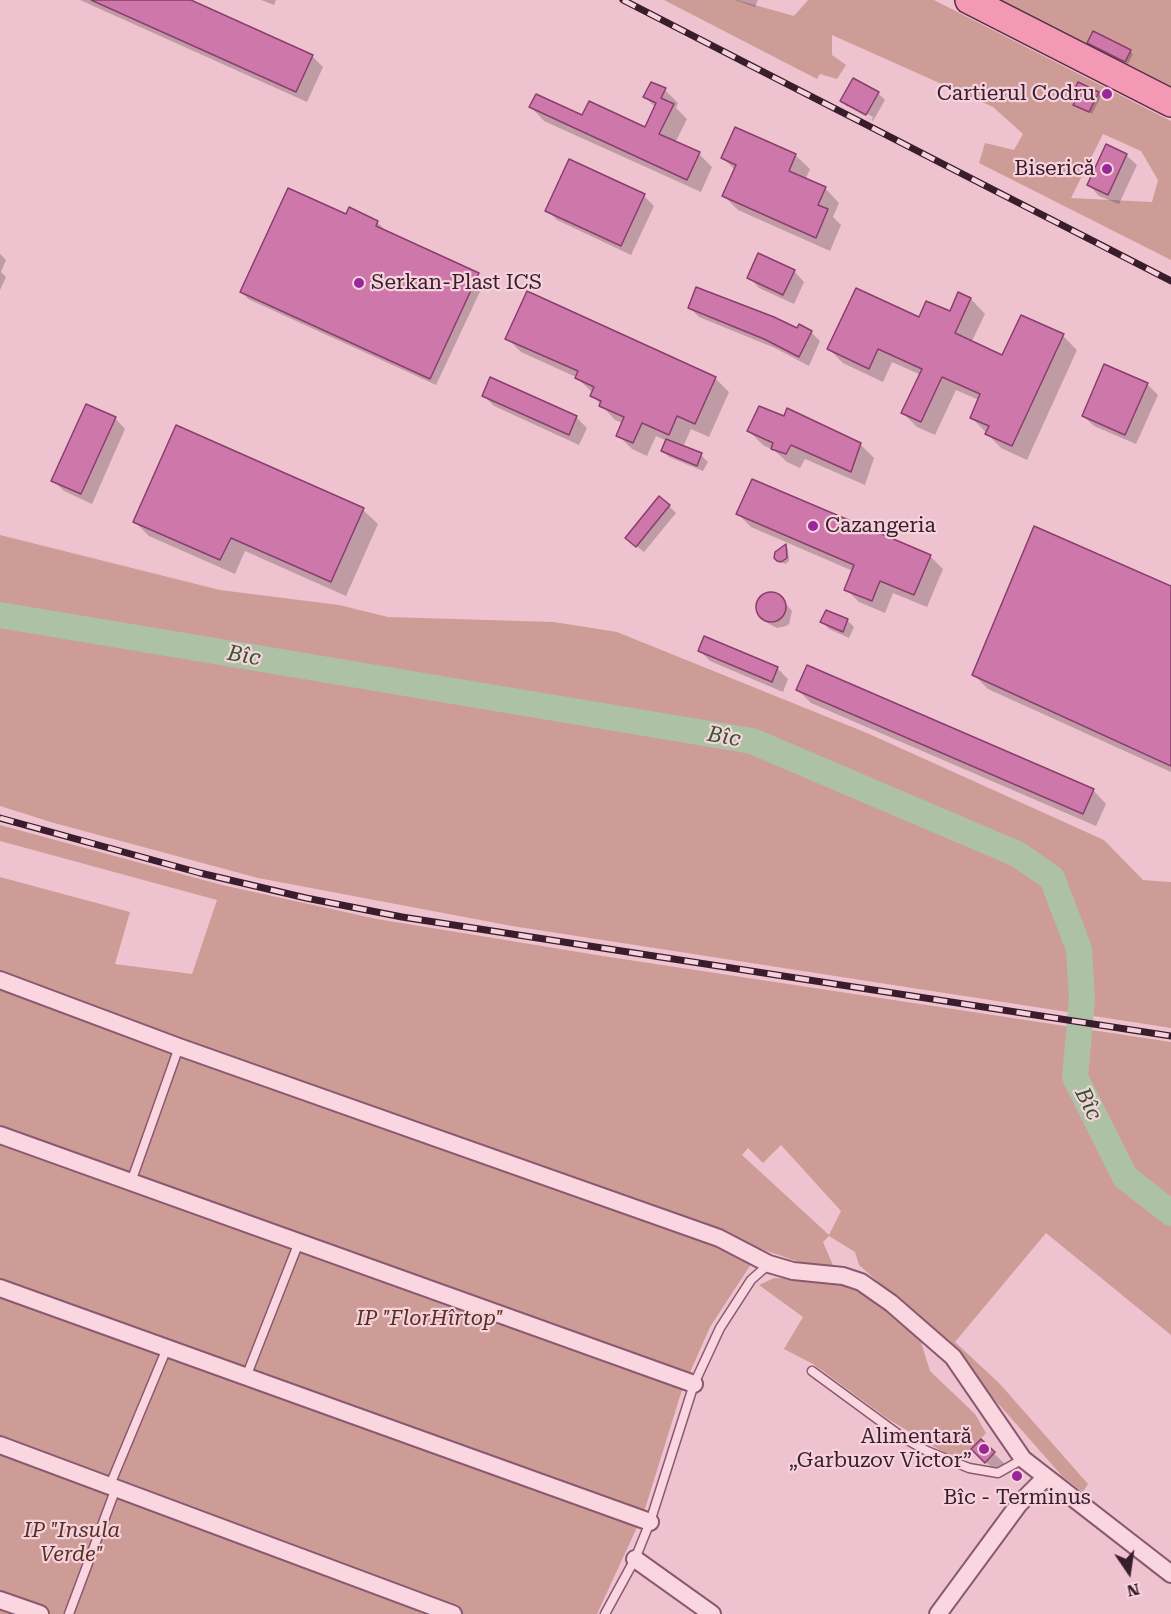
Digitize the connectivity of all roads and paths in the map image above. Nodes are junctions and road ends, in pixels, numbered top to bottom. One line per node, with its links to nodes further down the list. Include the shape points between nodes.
1 (969, 0): 2 (main road)
2 (1171, 103)
3 (0, 980): 4 (street)
4 (179, 1047): 6 (lane); 8 (street, via 719,1238)
5 (0, 1135): 6 (street)
6 (131, 1182): 7 (street)
7 (299, 1242): 12 (lane); 13 (street)
8 (769, 1264): 13 (lane, via 751,1280 720,1328); 15 (street, via 793,1271 843,1276 861,1282 891,1302 953,1357)
9 (0, 1288): 10 (street)
10 (167, 1348): 12 (street); 17 (lane)
11 (812, 1371): 15 (lane, via 927,1451 969,1468 998,1473)
12 (246, 1377): 18 (street)
13 (694, 1384): 18 (lane)
14 (0, 1445): 17 (street)
15 (1023, 1459): 16 (street)
16 (1046, 1477): 20 (street); 27 (street, via 1019,1504)
17 (113, 1486): 23 (lane); 24 (street)
18 (650, 1522): 19 (lane)
19 (634, 1559): 25 (lane); 26 (street)
20 (1171, 1574)
21 (0, 1600): 22 (street)
22 (40, 1614)
23 (69, 1614)
24 (453, 1614)
25 (605, 1614)
26 (712, 1614)
27 (938, 1614)

